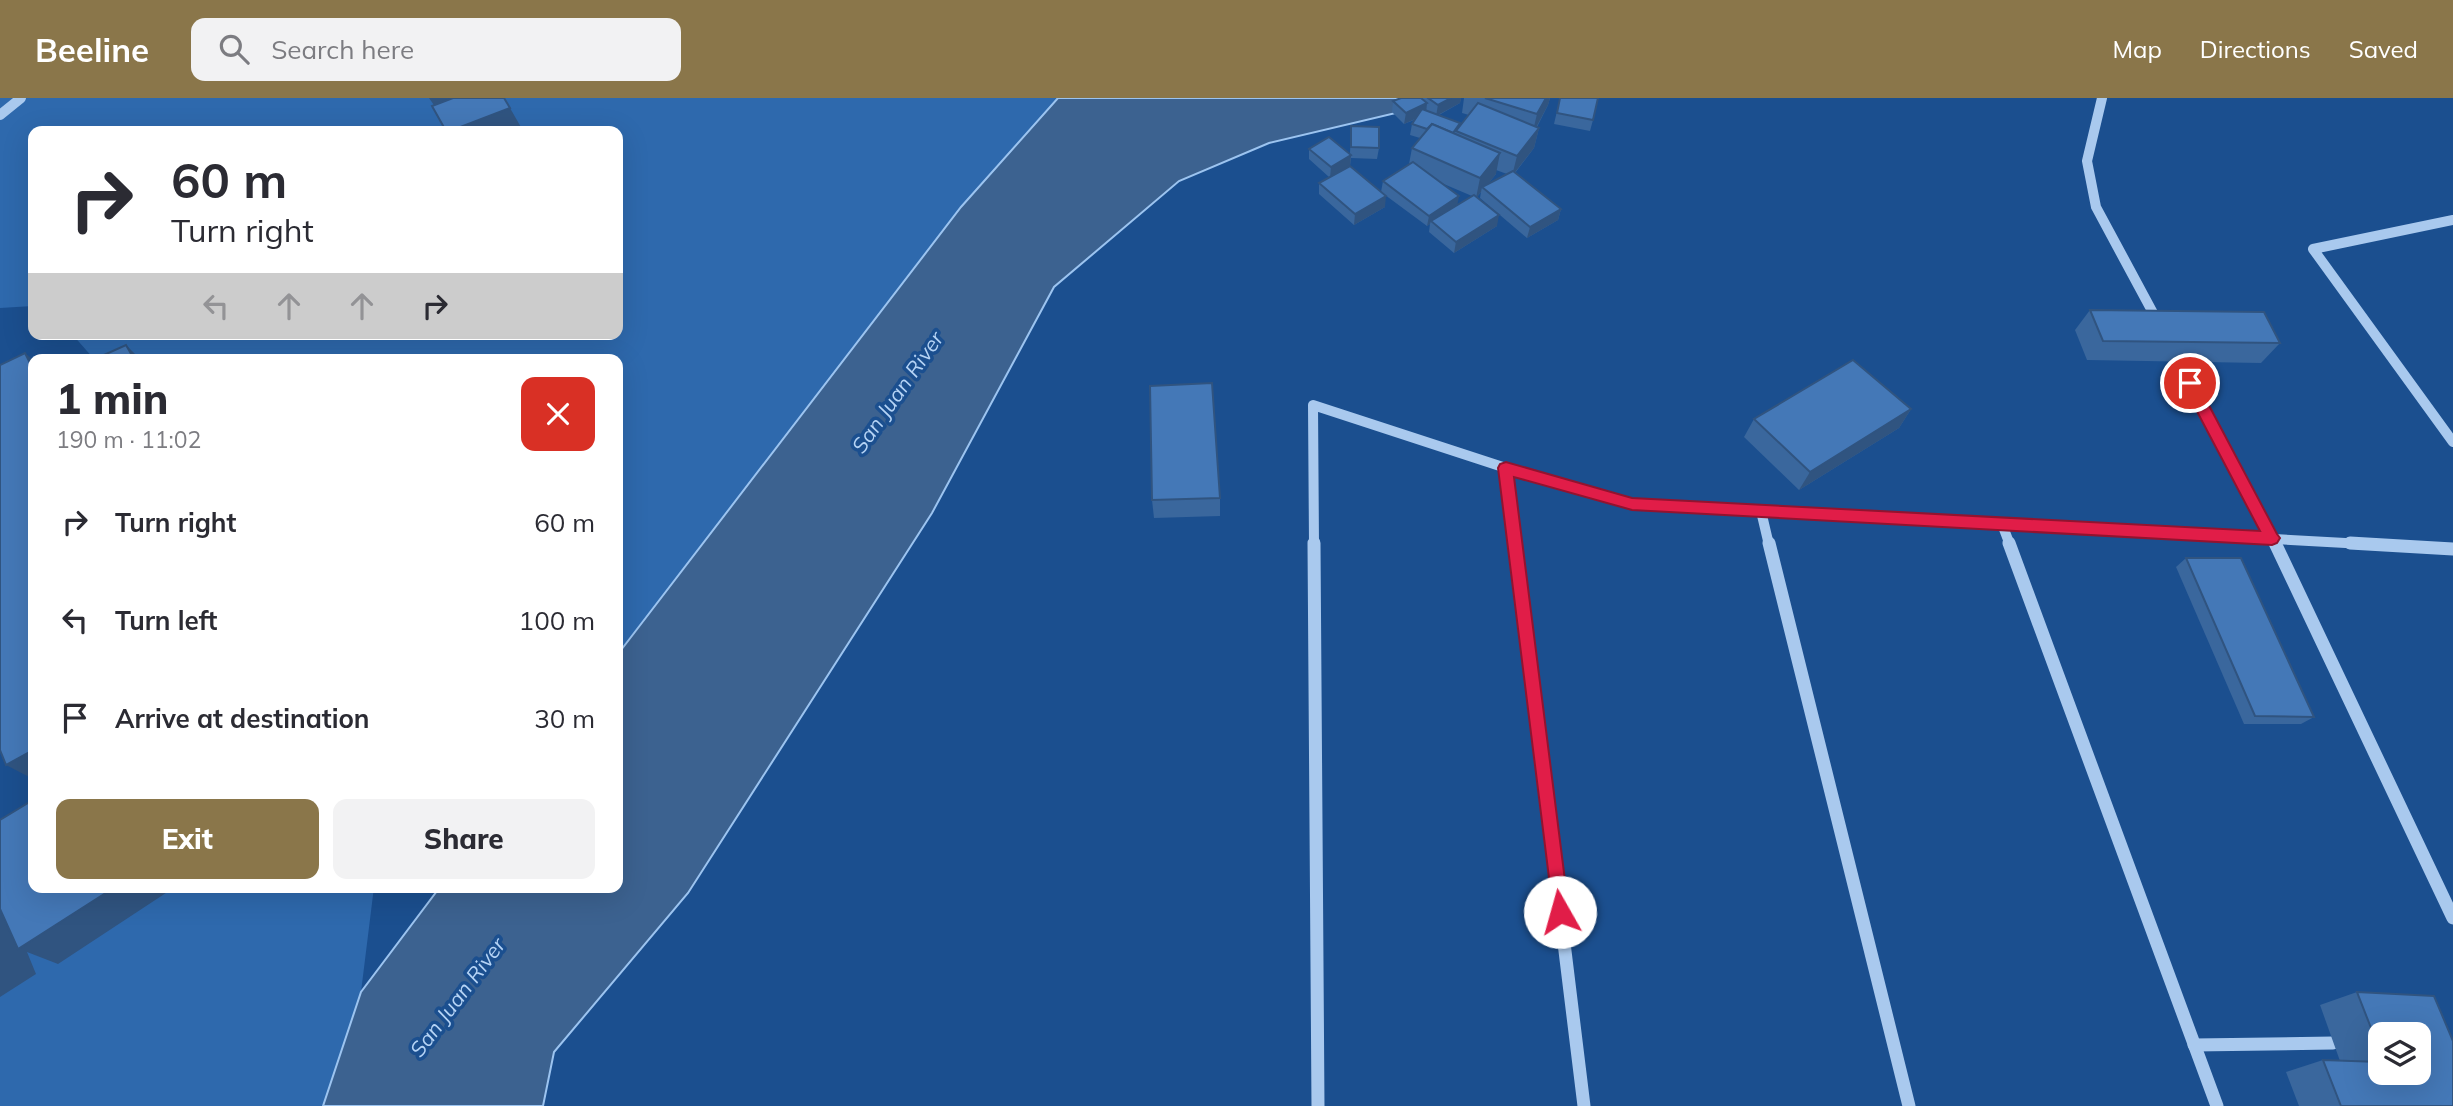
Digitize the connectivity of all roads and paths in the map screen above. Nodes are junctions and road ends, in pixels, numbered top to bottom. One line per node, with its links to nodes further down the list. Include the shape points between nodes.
1 (21, 98): 3 (street)
2 (2102, 98): 5 (street, via 2087,161 2096,207)
3 (0, 115)
4 (2453, 220): 7 (street, via 2313,249)
5 (2162, 331)
6 (2178, 361): 11 (street)
7 (2453, 442)
8 (1506, 468): 9 (street, via 1632,504); 16 (street, via 1313,405); 17 (street)
9 (1762, 511): 10 (street); 18 (street)
10 (2002, 524): 11 (street); 15 (street)
11 (2272, 538): 12 (street); 13 (street)
12 (2453, 549)
13 (2453, 918)
14 (2333, 1043): 15 (lane)
15 (2194, 1045): 19 (street)
16 (1318, 1106)
17 (1584, 1106)
18 (1909, 1106)
19 (2217, 1106)

